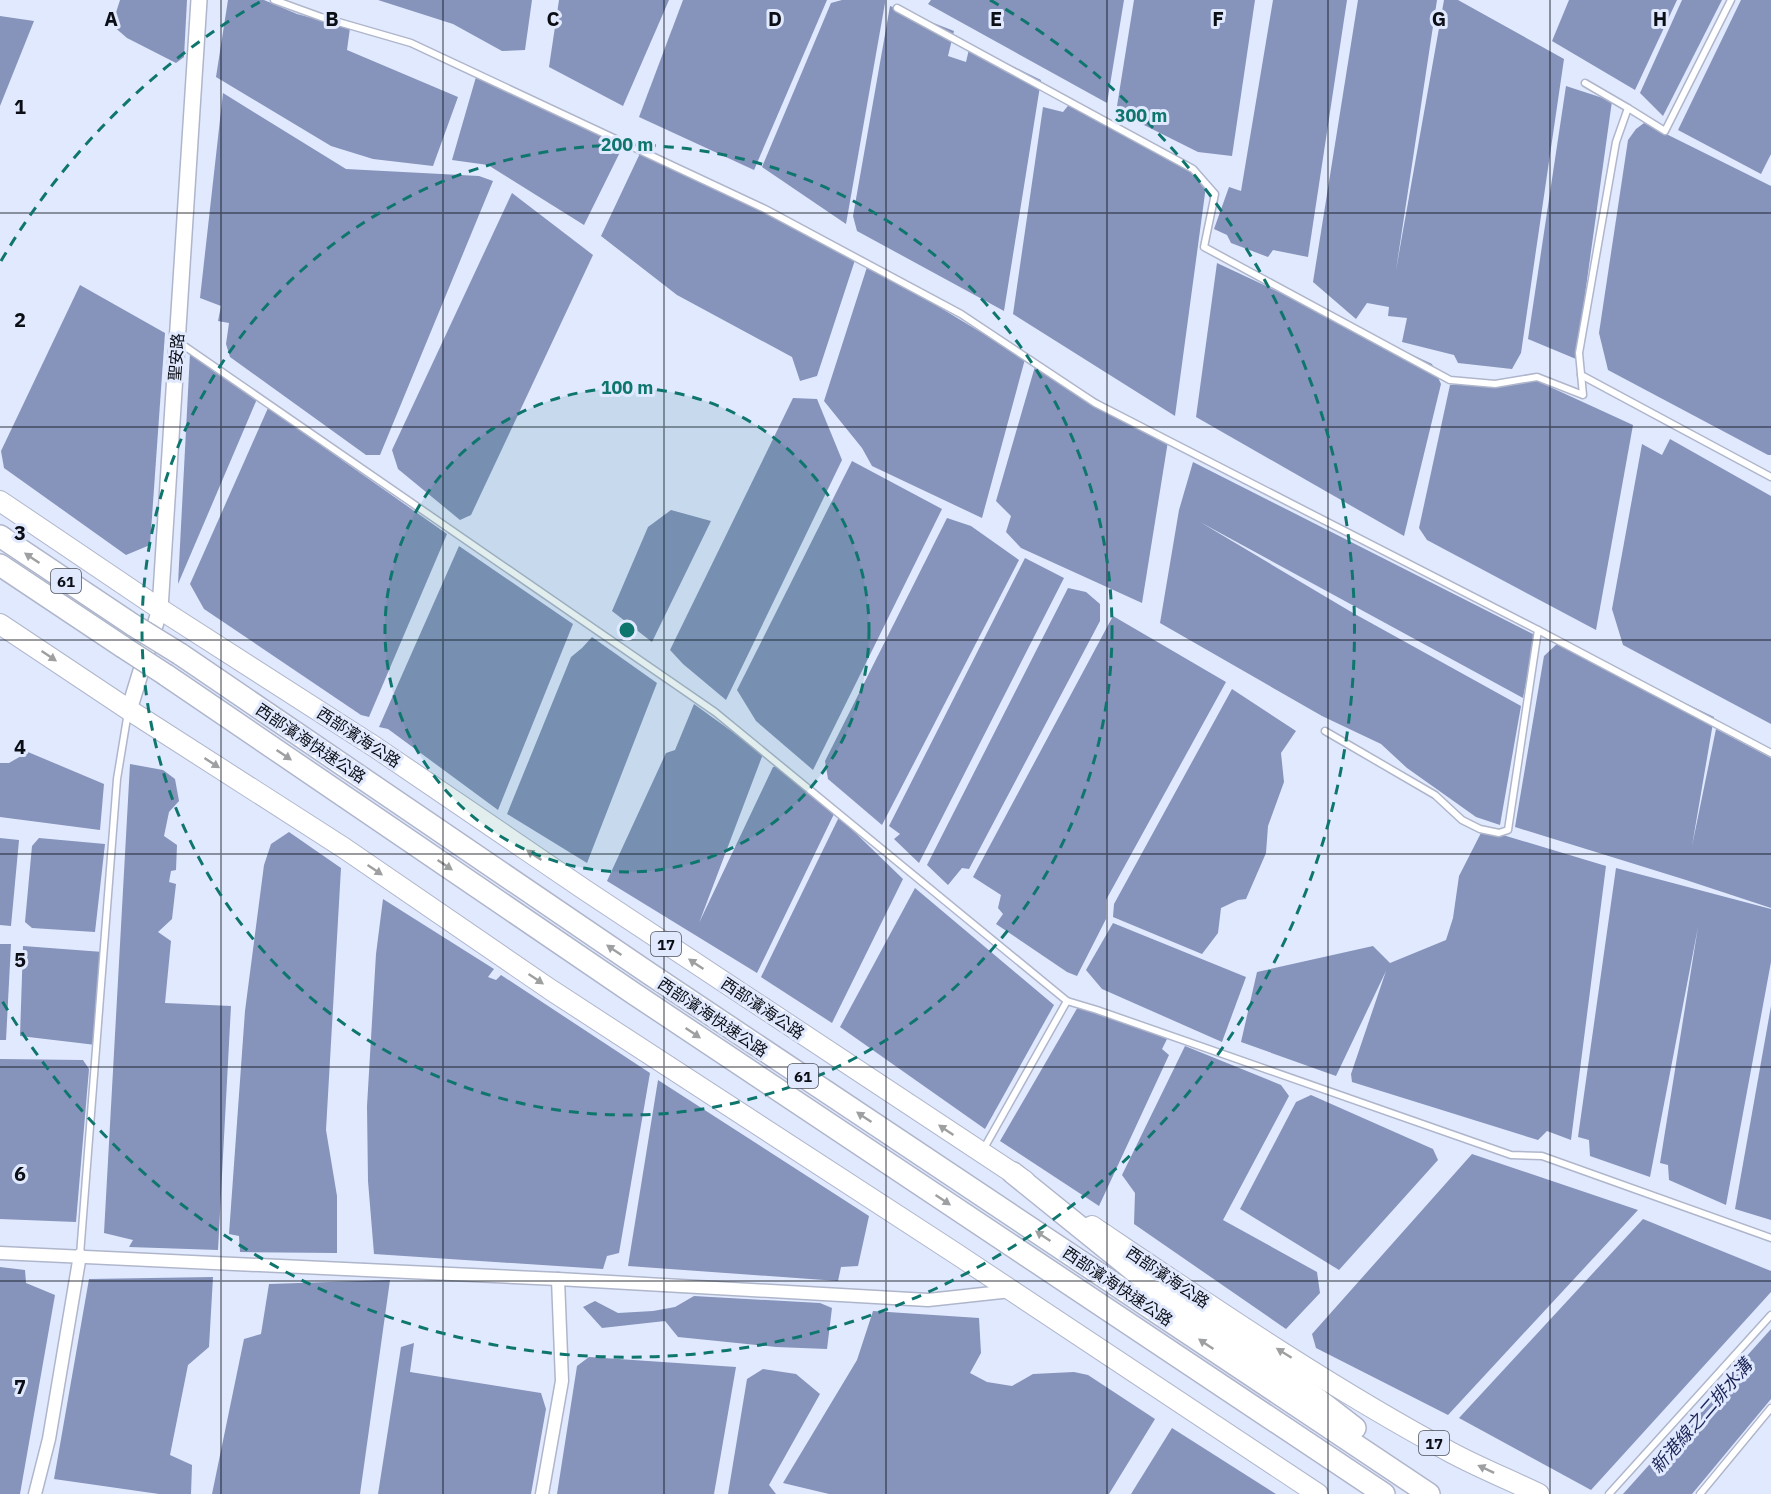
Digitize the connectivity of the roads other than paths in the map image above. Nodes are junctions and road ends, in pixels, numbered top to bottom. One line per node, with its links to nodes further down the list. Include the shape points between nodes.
1 (199, 0): 7 (street, 聖安路)
2 (274, 0): 15 (lane, via 411,43 765,209 961,314 1095,403)
3 (1731, 0): 6 (lane, via 1665,131)
4 (897, 8): 8 (lane, via 1193,168 1215,194 1204,248 1428,369 1450,380 1495,384 1537,377 1583,395)
5 (1585, 83): 6 (lane)
6 (1628, 108): 8 (lane, via 1614,154 1579,353)
7 (177, 341): 13 (street, 聖安路); 19 (lane, via 715,712)
8 (1581, 375): 9 (lane)
9 (1771, 477)
10 (0, 501): 13 (main road, 西部濱海公路 / 17)
11 (0, 536): 33 (highway, 西部濱海快速公路 / 61, one-way to 11, bridge)
12 (0, 566): 32 (highway, 西部濱海快速公路 / 61, one-way to 32, bridge)
13 (160, 609): 16 (street, 聖安路); 20 (main road, 西部濱海公路 / 17, one-way to 13, via 375,747)
14 (0, 624): 16 (main road, one-way to 16)
15 (1538, 630): 17 (lane, via 1508,830 1499,833 1480,829 1462,820 1436,795); 18 (lane)
16 (129, 710): 24 (lane, via 117,779); 26 (main road, one-way to 26)
17 (1325, 731)
18 (1771, 753)
19 (1067, 1001): 20 (lane); 22 (lane, via 1511,1155 1542,1156)
20 (981, 1153): 21 (main road, 西部濱海公路 / 17)
21 (1012, 1173): 34 (highway, via 1164,1295 1315,1397); 35 (main road, 西部濱海公路 / 17, one-way to 21, via 1394,1421 1228,1318)
22 (1771, 1238)
23 (0, 1253): 24 (street)
24 (80, 1255): 25 (street); 29 (street, via 49,1439)
25 (558, 1279): 26 (street, via 928,1300); 30 (street, via 562,1381)
26 (1012, 1291): 31 (main road)
27 (1771, 1315): 36 (lane)
28 (1771, 1408): 37 (lane)
29 (35, 1494)
30 (542, 1494)
31 (1318, 1494)
32 (1384, 1494)
33 (1429, 1494)
34 (1441, 1494)
35 (1539, 1494)
36 (1609, 1494)
37 (1700, 1494)

